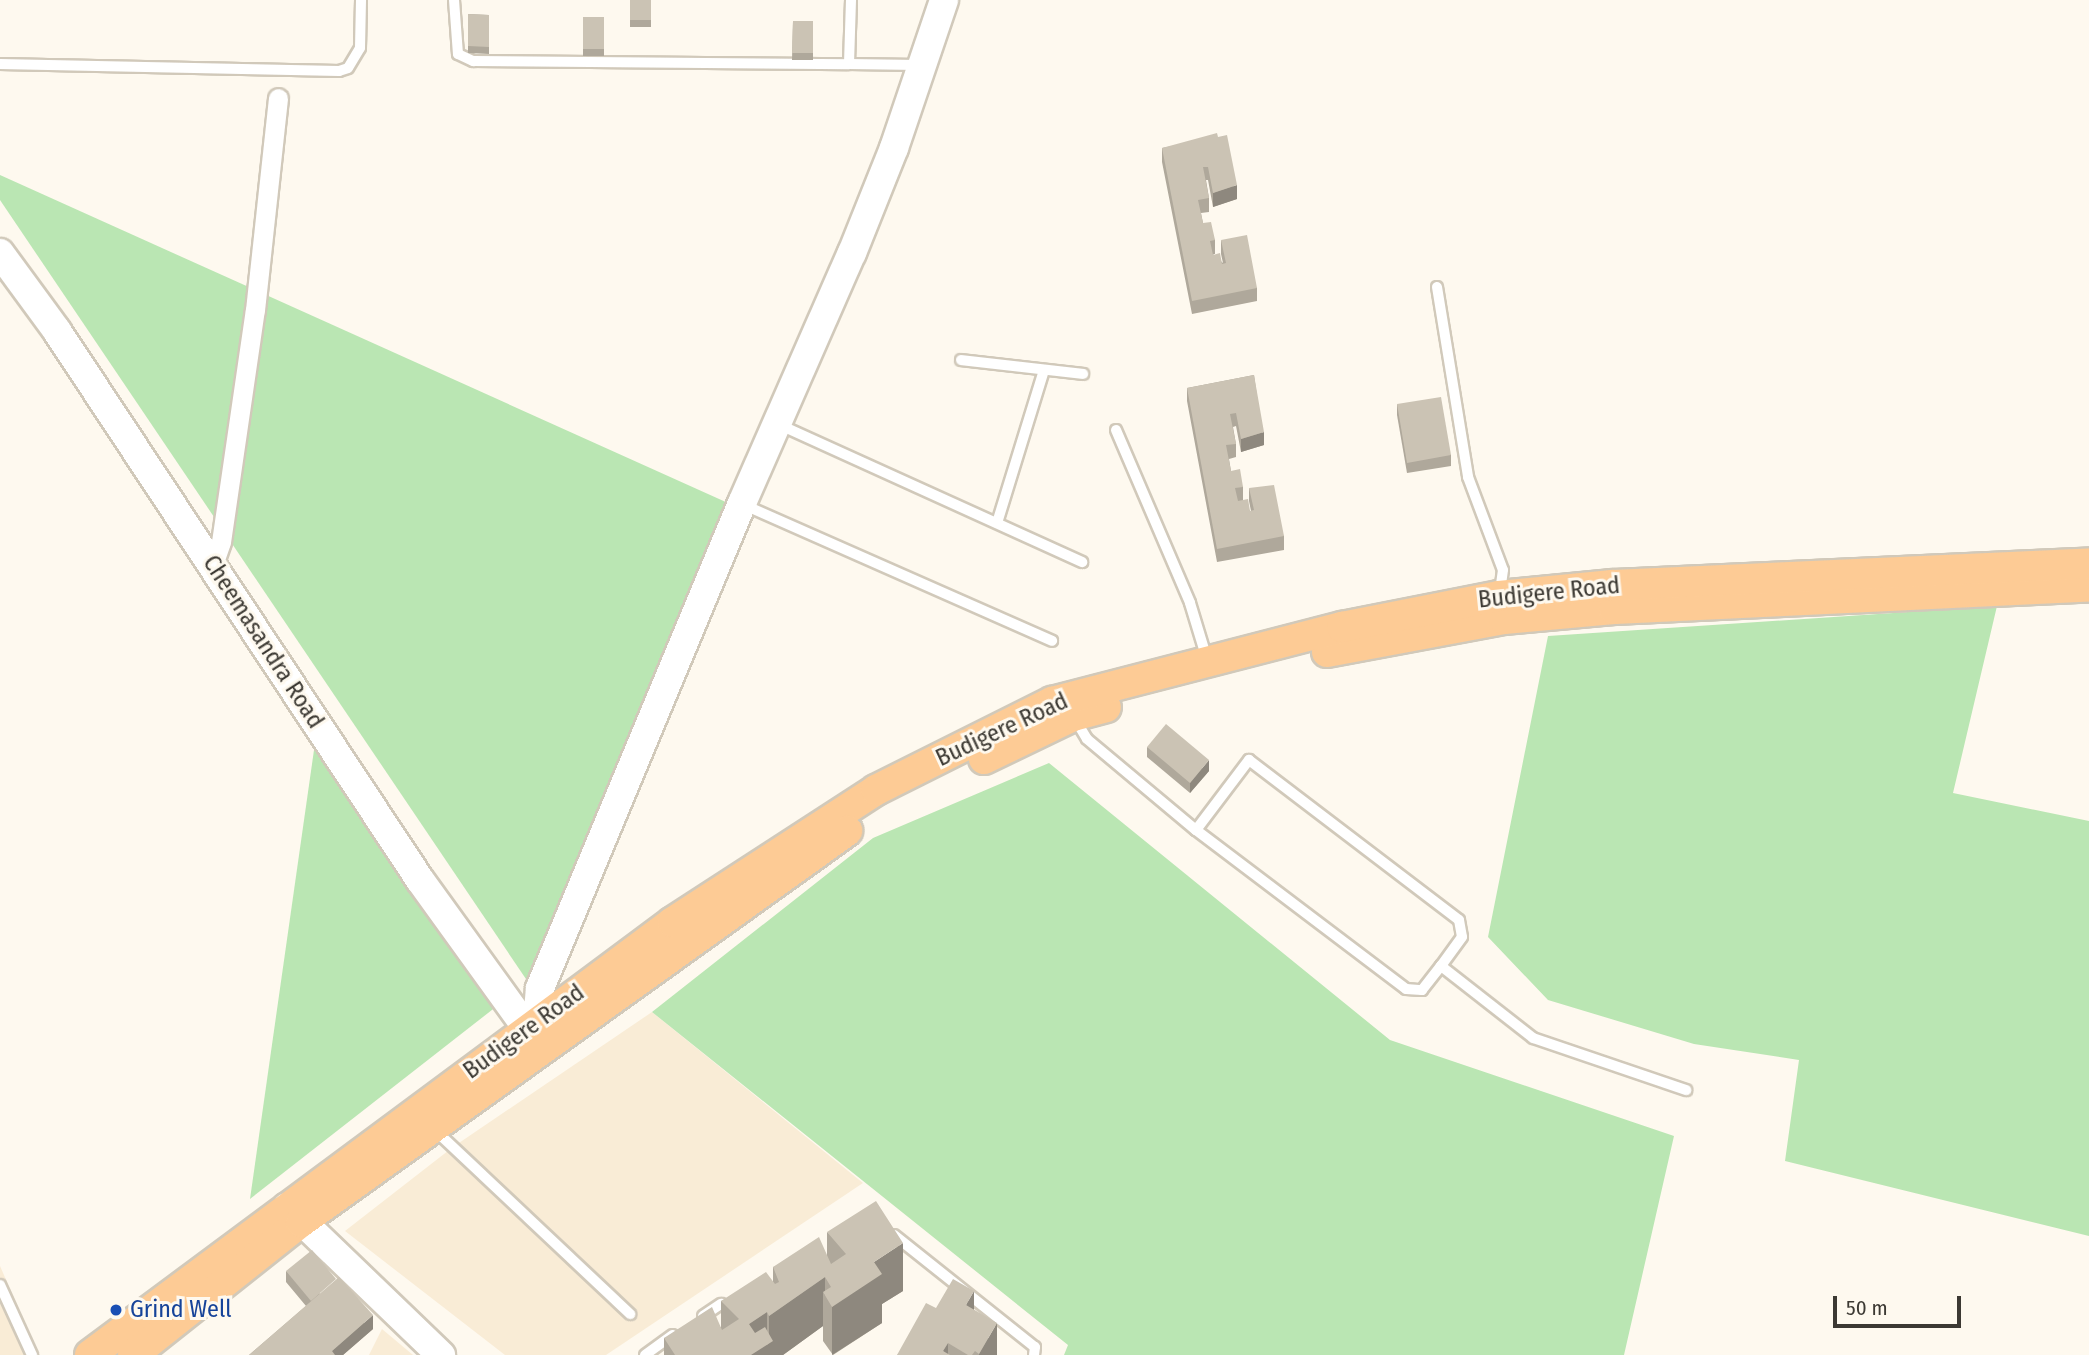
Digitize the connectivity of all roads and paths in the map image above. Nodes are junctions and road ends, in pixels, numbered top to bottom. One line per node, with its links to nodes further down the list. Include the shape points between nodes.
1 (361, 0): 5 (lane, via 360,48 348,68 339,71)
2 (454, 0): 6 (lane, via 458,54 473,61)
3 (850, 0): 6 (lane)
4 (944, 0): 7 (street)
5 (0, 64)
6 (849, 64): 7 (lane)
7 (922, 65): 14 (street, via 857,242)
8 (278, 98): 20 (street, via 255,310 221,542)
9 (0, 253): 20 (street, Cheemasandra Road)
10 (1437, 288): 22 (lane, via 1468,477 1503,570)
11 (961, 360): 12 (lane)
12 (1044, 370): 13 (lane); 17 (lane)
13 (1083, 374)
14 (776, 424): 16 (street); 17 (lane)
15 (1116, 430): 24 (lane, via 1190,603)
16 (742, 503): 23 (lane); 28 (street, via 540,988)
17 (998, 523): 18 (lane)
18 (1082, 562)
19 (2089, 563): 22 (main road, Budigere Road, via 1612,585)
20 (213, 565): 28 (street, Cheemasandra Road, via 421,880)
21 (2089, 587): 25 (main road, Budigere Road, via 1504,619 1212,677)
22 (1499, 596): 24 (main road, Budigere Road)
23 (1052, 641)
24 (1207, 660): 28 (main road, Budigere Road, via 1052,702 876,790 673,922)
25 (1073, 716): 26 (lane, via 1087,739); 28 (main road, Budigere Road, via 877,812)
26 (1196, 830): 27 (lane, via 1406,989 1422,990); 27 (lane, via 1249,760 1459,920 1462,937)
27 (1441, 966): 29 (lane, via 1533,1038)
28 (539, 1031): 30 (main road, Budigere Road); 31 (main road, Budigere Road)
29 (1686, 1090)
30 (433, 1128): 31 (main road, Budigere Road); 35 (lane)
31 (294, 1214): 37 (main road, Budigere Road); 38 (main road, Budigere Road); 39 (street)
32 (881, 1225): 41 (lane, via 1035,1347)
33 (0, 1285): 36 (lane)
34 (721, 1304): 40 (lane)
35 (630, 1314)
36 (32, 1355)
37 (90, 1355)
38 (133, 1355)
39 (441, 1355)
40 (645, 1355)
41 (1034, 1355)

